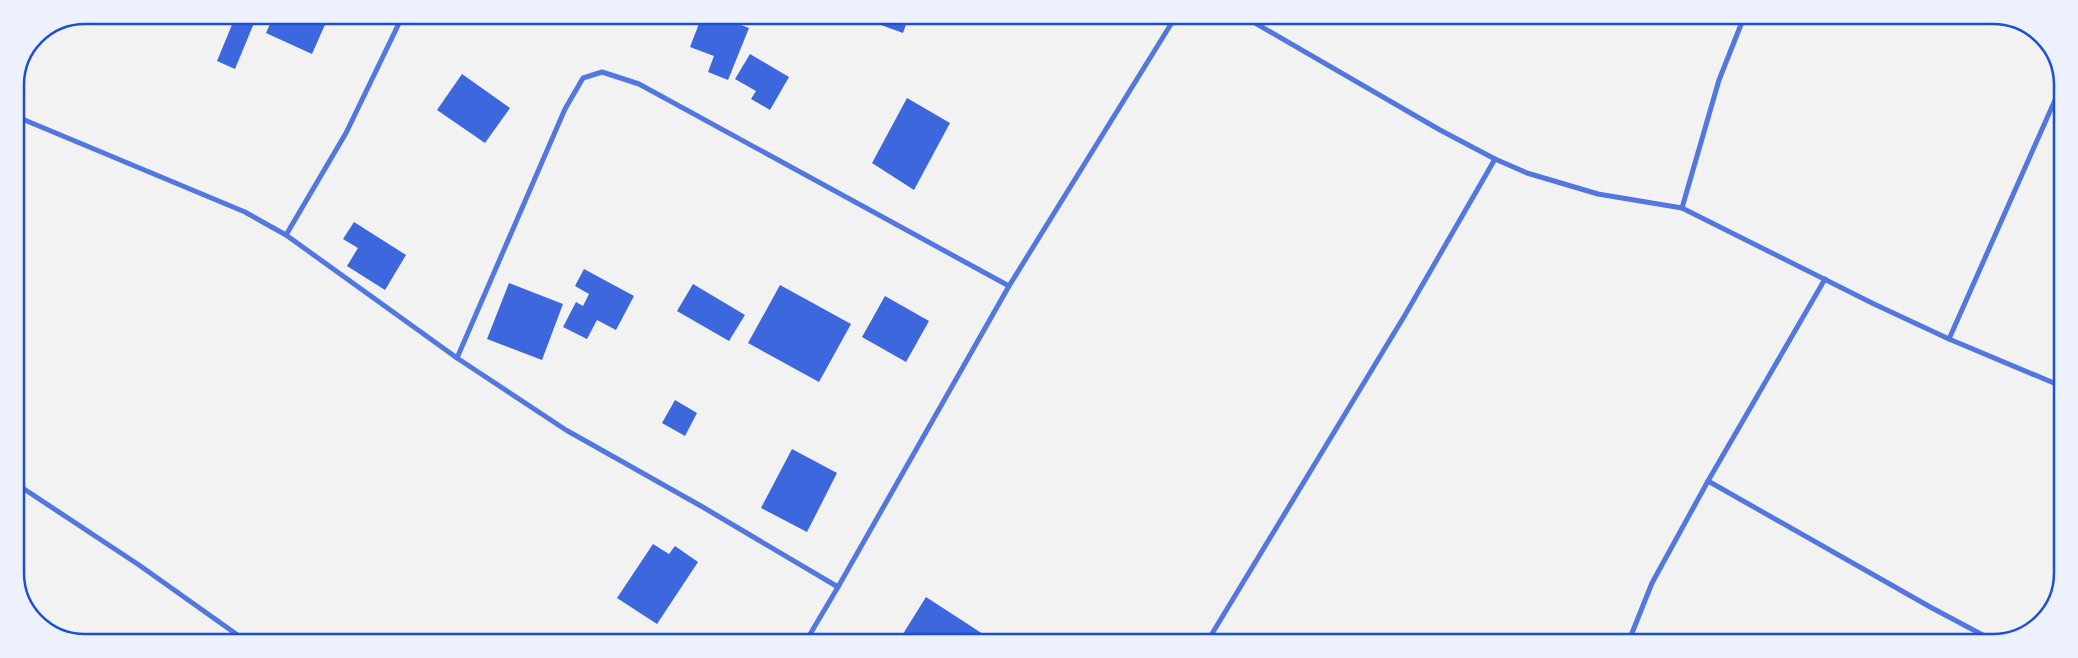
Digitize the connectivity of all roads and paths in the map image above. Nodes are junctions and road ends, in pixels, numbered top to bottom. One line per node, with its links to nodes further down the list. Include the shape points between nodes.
1 (398, 24): 9 (street, via 346,133)
2 (1171, 24): 11 (street)
3 (1257, 24): 7 (street)
4 (1741, 24): 8 (street, via 1720,80)
5 (2054, 102): 12 (street)
6 (24, 120): 9 (street, via 245,212)
7 (1495, 159): 8 (street, via 1527,173 1598,194); 20 (street, via 1406,315)
8 (1682, 208): 10 (street)
9 (286, 235): 13 (street)
10 (1825, 279): 12 (street); 15 (street)
11 (1009, 286): 13 (street, via 639,84 602,72 583,78 565,109); 17 (street)
12 (1949, 339): 14 (street)
13 (457, 358): 17 (street, via 566,430)
14 (2054, 383)
15 (1708, 481): 21 (street, via 1652,583); 22 (street)
16 (24, 489): 18 (street)
17 (838, 587): 19 (street)
18 (236, 634)
19 (811, 634)
20 (1212, 634)
21 (1631, 634)
22 (1981, 634)

